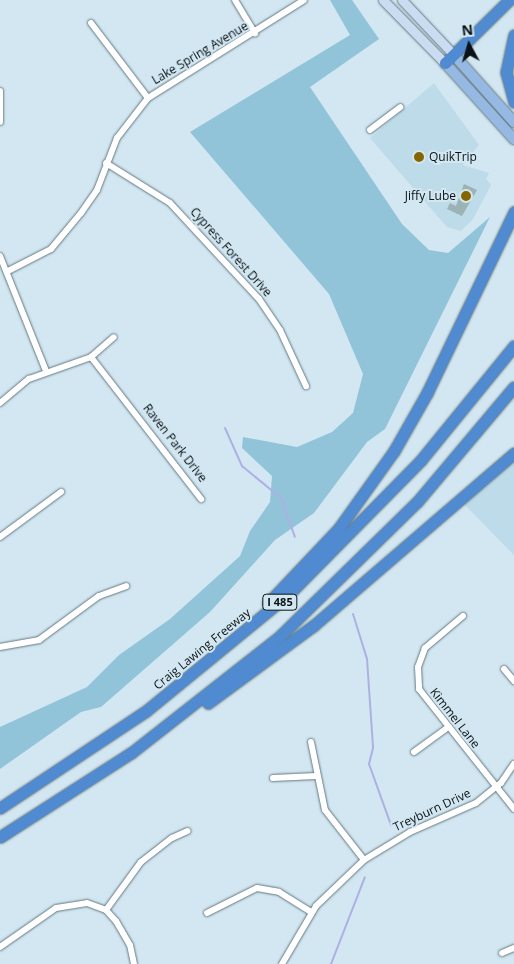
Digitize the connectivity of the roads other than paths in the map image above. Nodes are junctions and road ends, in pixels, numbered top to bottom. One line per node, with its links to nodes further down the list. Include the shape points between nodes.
1 (235, 0): 7 (street)
2 (304, 0): 7 (street, Lake Spring Avenue)
3 (383, 0): 9 (main road)
4 (402, 0): 9 (main road)
5 (510, 0): 9 (highway)
6 (91, 23): 11 (street)
7 (255, 33): 11 (street, Lake Spring Avenue)
8 (514, 35): 12 (highway, via 506,72)
9 (450, 59): 15 (main road); 17 (main road)
10 (0, 91): 14 (street)
11 (148, 98): 18 (street, Lake Spring Avenue, via 126,123)
12 (514, 102)
13 (400, 107): 16 (street)
14 (0, 122)
15 (514, 122)
16 (370, 130)
17 (514, 139)
18 (106, 164): 21 (street, Lake Spring Avenue, via 92,198 60,239 42,255); 26 (street, Cypress Forest Drive, via 170,203 259,300 280,330)
19 (514, 212): 36 (highway, via 427,393 376,479 311,559)
20 (0, 256): 21 (street)
21 (8, 271): 25 (street)
22 (114, 336): 24 (street)
23 (514, 346): 36 (highway, Craig Lawing Freeway / I 485, via 386,499 289,594)
24 (91, 357): 25 (street); 31 (street, Raven Park Drive)
25 (46, 371): 28 (street)
26 (306, 386)
27 (514, 387): 39 (highway, I 485, via 368,552 280,636)
28 (0, 403)
29 (514, 454): 39 (highway, via 313,626 220,696)
30 (61, 492): 32 (street)
31 (201, 499)
32 (0, 537)
33 (126, 586): 35 (street, via 92,601 39,640)
34 (463, 616): 40 (street, Kimmel Lane, via 429,643 418,667 419,689)
35 (0, 647)
36 (223, 651): 47 (highway, Craig Lawing Freeway / I 485, via 111,737)
37 (504, 668): 38 (street)
38 (514, 681)
39 (171, 724): 50 (highway, I 485)
40 (447, 728): 42 (street); 46 (street, Kimmel Lane)
41 (311, 742): 44 (street)
42 (414, 752)
43 (514, 764): 46 (street, Treyburn Drive)
44 (316, 776): 45 (street); 51 (street, via 329,817)
45 (273, 778)
46 (497, 787): 48 (street, Kimmel Lane); 51 (street, Treyburn Drive, via 464,810 410,832)
47 (0, 808)
48 (514, 808)
49 (188, 831): 52 (street, via 172,838 142,862)
50 (0, 837)
51 (364, 860): 53 (street, Treyburn Drive)
52 (106, 910): 55 (street, via 87,903 66,904); 58 (street, via 127,938)
53 (312, 912): 54 (street, via 279,892 257,888); 59 (street, Treyburn Drive)
54 (207, 913)
55 (0, 947)
56 (514, 948): 57 (street)
57 (502, 953)
58 (134, 964)
59 (282, 964)

